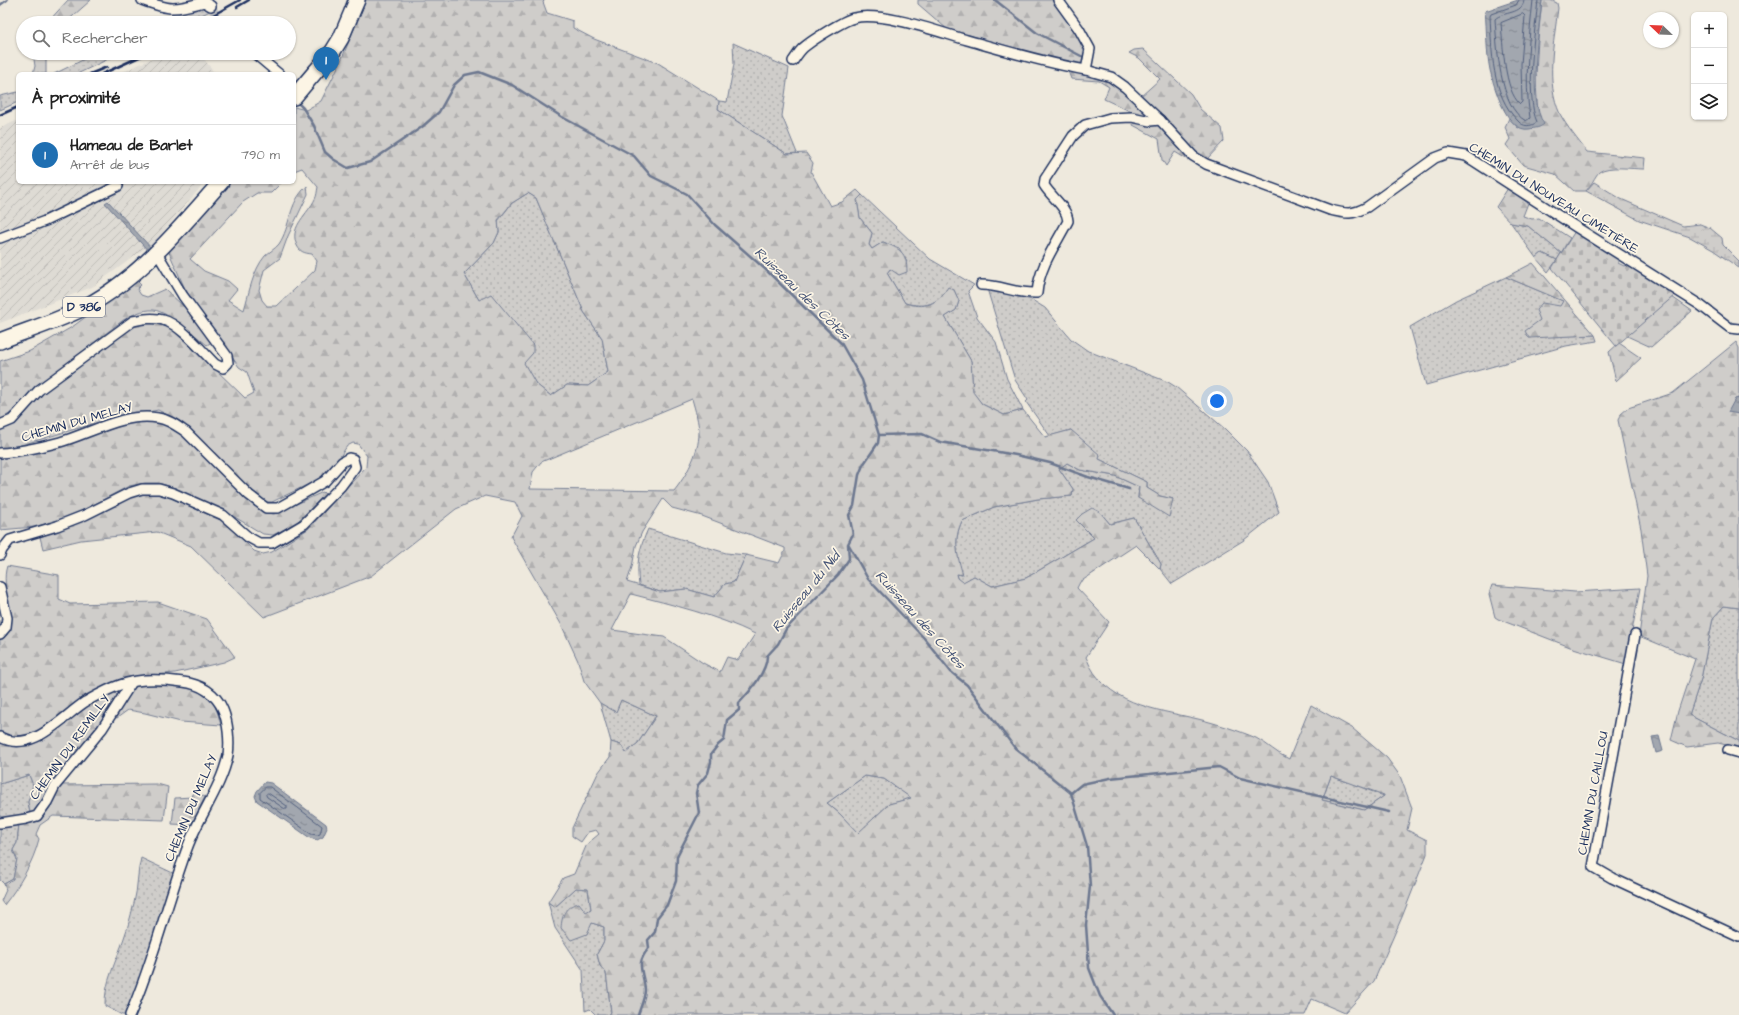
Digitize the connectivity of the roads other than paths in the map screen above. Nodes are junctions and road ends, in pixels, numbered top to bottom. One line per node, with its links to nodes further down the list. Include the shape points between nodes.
1 (142, 0): 4 (street, via 171,9 204,2)
2 (357, 0): 9 (main road, via 333,51)
3 (1058, 0): 7 (street, via 1090,49)
4 (211, 6)
5 (262, 60): 8 (street)
6 (793, 62): 7 (street, CHEMIN DU NOUVEAU CIMETIÈRE, via 801,50 836,27 854,18 868,17 912,24)
7 (1086, 70): 10 (street, CHEMIN DU NOUVEAU CIMETIÈRE, via 1111,77)
8 (277, 72)
9 (296, 95)
10 (1160, 120): 15 (street, via 1110,118 1085,125 1073,136 1045,179 1044,186 1068,215 1068,221 1045,264 1037,293 1024,294); 16 (street, CHEMIN DU NOUVEAU CIMETIÈRE, via 1193,156 1206,164 1330,210 1348,214 1367,207 1435,158 1448,153 1466,156 1700,305 1730,328)
11 (218, 184): 14 (main road, D 386)
12 (118, 186): 13 (street, via 45,221)
13 (0, 238)
14 (158, 253): 17 (main road, D 386, via 114,288 77,311); 18 (street, CHEMIN DU MELAY, via 183,296 227,356 228,363 223,368 215,364 177,326 165,320 147,318 133,321 39,390 12,420)
15 (981, 285)
16 (1739, 330)
17 (0, 341)
18 (0, 425)
19 (0, 453): 20 (street, CHEMIN DU MELAY, via 16,453 61,442 116,422 145,416 160,418 186,432 249,495 266,508 278,508 325,481 349,458 354,459 355,466 341,486 304,524 272,543 260,543 248,537 223,515 173,493 159,489 142,489 129,492 85,515 57,526 10,540)
20 (0, 555)
21 (0, 587): 22 (street, via 7,618 6,627)
22 (0, 634)
23 (1635, 634): 29 (street, CHEMIN DU CAILLOU, via 1593,867)
24 (132, 682): 25 (street, CHEMIN DU MELAY, via 107,690 84,703 46,732 31,739 13,741); 28 (street, CHEMIN DU REMILLY, via 102,729 55,786 36,816); 30 (street, CHEMIN DU MELAY, via 154,679 175,681 194,684 207,690 223,710 229,745 221,778 182,862)
25 (0, 737)
26 (1728, 750): 27 (street)
27 (1739, 753)
28 (0, 823)
29 (1739, 937)
30 (130, 1015)

